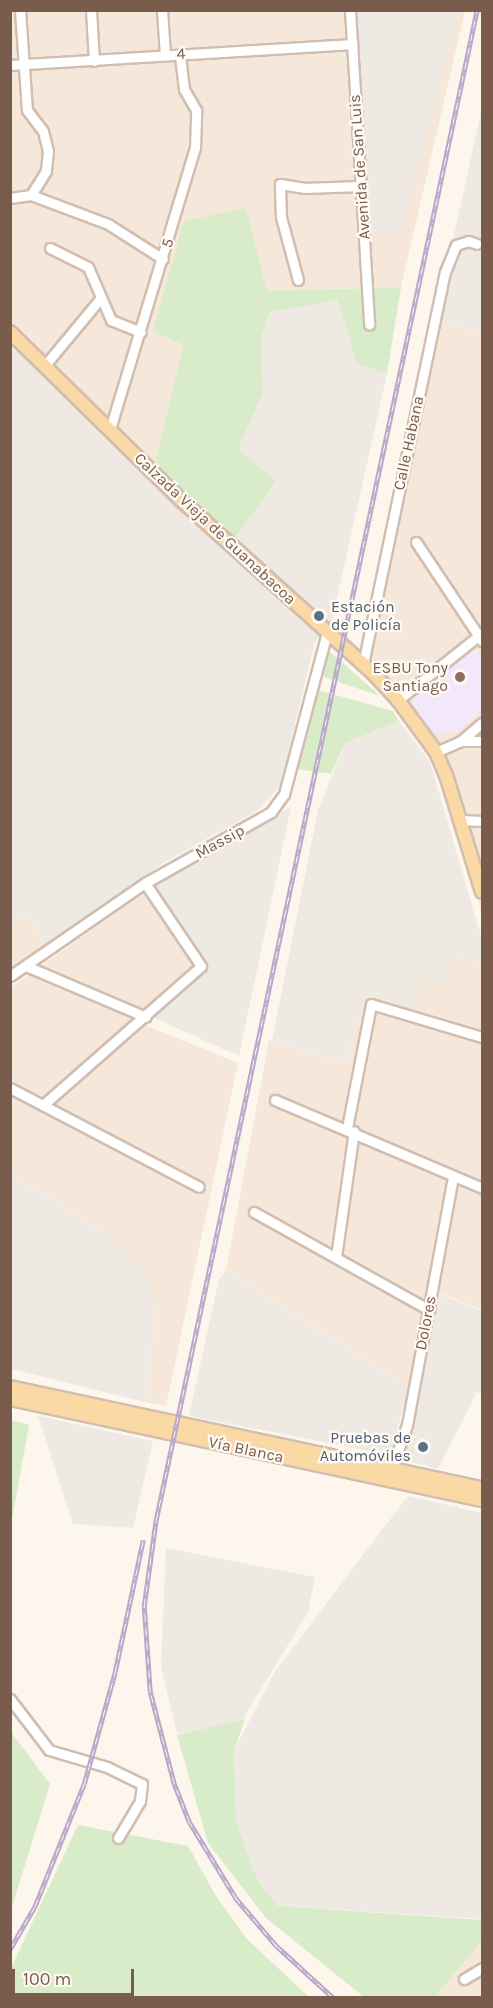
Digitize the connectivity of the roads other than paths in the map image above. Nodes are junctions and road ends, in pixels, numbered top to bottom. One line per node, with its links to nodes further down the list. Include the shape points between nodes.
1 (20, 10): 9 (street)
2 (91, 10): 8 (street)
3 (162, 10): 6 (street)
4 (350, 10): 5 (street, Avenida de San Luis)
5 (352, 44): 7 (street, 4); 11 (street, Avenida de San Luis)
6 (165, 55): 7 (street, 4); 8 (street, 4)
7 (180, 55): 16 (street, 5, via 184,89 196,110 197,126 189,172)
8 (94, 61): 9 (street, 4)
9 (24, 64): 10 (street, 4); 12 (street, via 27,110 43,131 48,151 46,171)
10 (10, 65)
11 (361, 186): 17 (street, via 304,189 280,184 281,217); 19 (street, Avenida de San Luis)
12 (31, 195): 13 (street); 16 (street, via 108,224)
13 (10, 198)
14 (477, 244): 27 (street, Calle Habana, via 456,245 445,272)
15 (50, 248): 18 (street, via 88,267)
16 (163, 258): 21 (street, 5)
17 (298, 280)
18 (99, 300): 21 (street, via 111,320); 22 (street)
19 (369, 324)
20 (10, 332): 22 (main road, Calzada Vieja de Guanabacoa)
21 (141, 332): 23 (street, 5)
22 (46, 364): 23 (main road, Calzada Vieja de Guanabacoa)
23 (110, 429): 25 (main road, Calzada Vieja de Guanabacoa, via 181,500)
24 (416, 542): 26 (street)
25 (327, 632): 27 (main road, Calzada Vieja de Guanabacoa); 35 (street, Massip, via 284,794 278,803 256,822)
26 (481, 637): 28 (street)
27 (363, 664): 28 (main road, Calzada Vieja de Guanabacoa)
28 (398, 700): 32 (main road, Calzada Vieja de Guanabacoa)
29 (483, 723): 30 (street)
30 (461, 741): 31 (street); 32 (street)
31 (483, 741)
32 (436, 752): 33 (main road, Calzada Vieja de Guanabacoa)
33 (461, 820): 34 (street); 36 (main road, Calzada Vieja de Guanabacoa)
34 (483, 821)
35 (145, 883): 37 (street, Massip); 39 (street, via 201,966)
36 (483, 892)
37 (26, 966): 38 (street, Massip); 39 (street)
38 (10, 976)
39 (146, 1017): 43 (street)
40 (483, 1037): 44 (street, via 371,1004)
41 (10, 1088): 43 (street)
42 (275, 1100): 44 (street)
43 (43, 1105): 46 (street)
44 (350, 1130): 45 (street); 49 (street)
45 (453, 1176): 47 (street); 50 (street, Dolores)
46 (199, 1187)
47 (483, 1188)
48 (254, 1212): 49 (street)
49 (336, 1257): 50 (street)
50 (429, 1310): 53 (street, Dolores, via 407,1425)
51 (10, 1388): 53 (main road, Vía Blanca)
52 (10, 1399): 55 (main road, Vía Blanca)
53 (392, 1468): 54 (main road, Vía Blanca)
54 (483, 1488)
55 (483, 1500)
56 (10, 1699): 57 (street, via 49,1750 107,1767 142,1784 140,1801)
57 (118, 1838)
58 (483, 1968): 59 (street)
59 (464, 1979)

